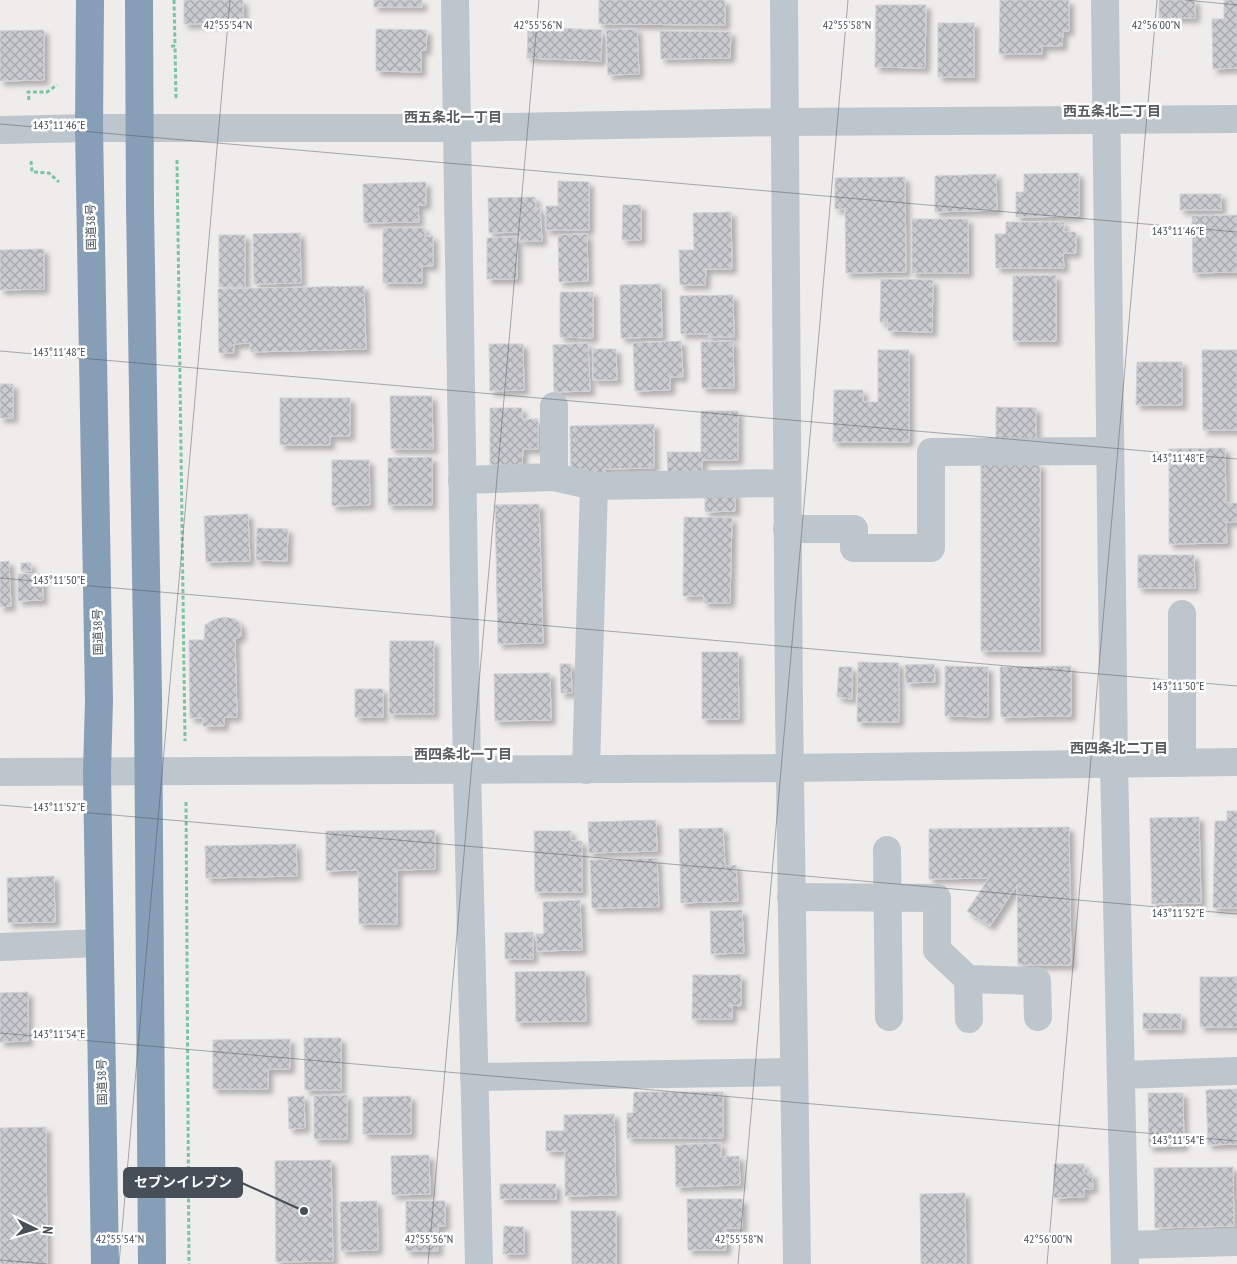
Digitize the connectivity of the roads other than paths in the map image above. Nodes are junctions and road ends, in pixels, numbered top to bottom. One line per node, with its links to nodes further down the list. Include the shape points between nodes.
1 (90, 0): 9 (highway, 国道38号)
2 (139, 0): 10 (highway)
3 (455, 0): 11 (street)
4 (784, 0): 8 (street)
5 (1105, 0): 7 (street)
6 (1237, 118): 7 (street)
7 (1105, 119): 8 (street); 14 (street)
8 (784, 122): 11 (street); 17 (street)
9 (89, 128): 10 (street); 12 (street); 29 (highway, 国道38号, via 99,700)
10 (139, 128): 11 (street); 26 (highway)
11 (456, 128): 16 (street)
12 (0, 130)
13 (554, 406): 15 (street)
14 (1110, 451): 19 (street, via 931,452 931,548 854,548 854,529); 22 (street)
15 (554, 477): 16 (street); 18 (street)
16 (462, 480): 27 (street)
17 (787, 483): 18 (street); 19 (street)
18 (594, 486): 25 (street)
19 (788, 529): 24 (street)
20 (1182, 614): 23 (street)
21 (1237, 762): 23 (street)
22 (1114, 763): 23 (street); 24 (street); 41 (street)
23 (1182, 763)
24 (789, 768): 25 (street); 31 (street)
25 (586, 770): 27 (street)
26 (147, 771): 27 (street); 29 (street); 46 (highway)
27 (467, 771): 42 (street)
28 (0, 772): 29 (street)
29 (97, 772): 33 (highway, 国道38号)
30 (887, 850): 32 (street)
31 (791, 897): 32 (street); 40 (street)
32 (888, 898): 35 (street, via 937,898 936,950); 37 (street)
33 (100, 944): 34 (street); 45 (highway, 国道38号)
34 (0, 947)
35 (968, 979): 36 (street, via 1037,981); 38 (street)
36 (1038, 1017)
37 (890, 1018)
38 (969, 1019)
39 (1237, 1071): 41 (street)
40 (794, 1072): 42 (street); 48 (street)
41 (1121, 1075): 44 (street)
42 (474, 1077): 47 (street)
43 (1237, 1242): 44 (street)
44 (1125, 1254)
45 (105, 1264)
46 (152, 1264)
47 (479, 1264)
48 (797, 1264)

